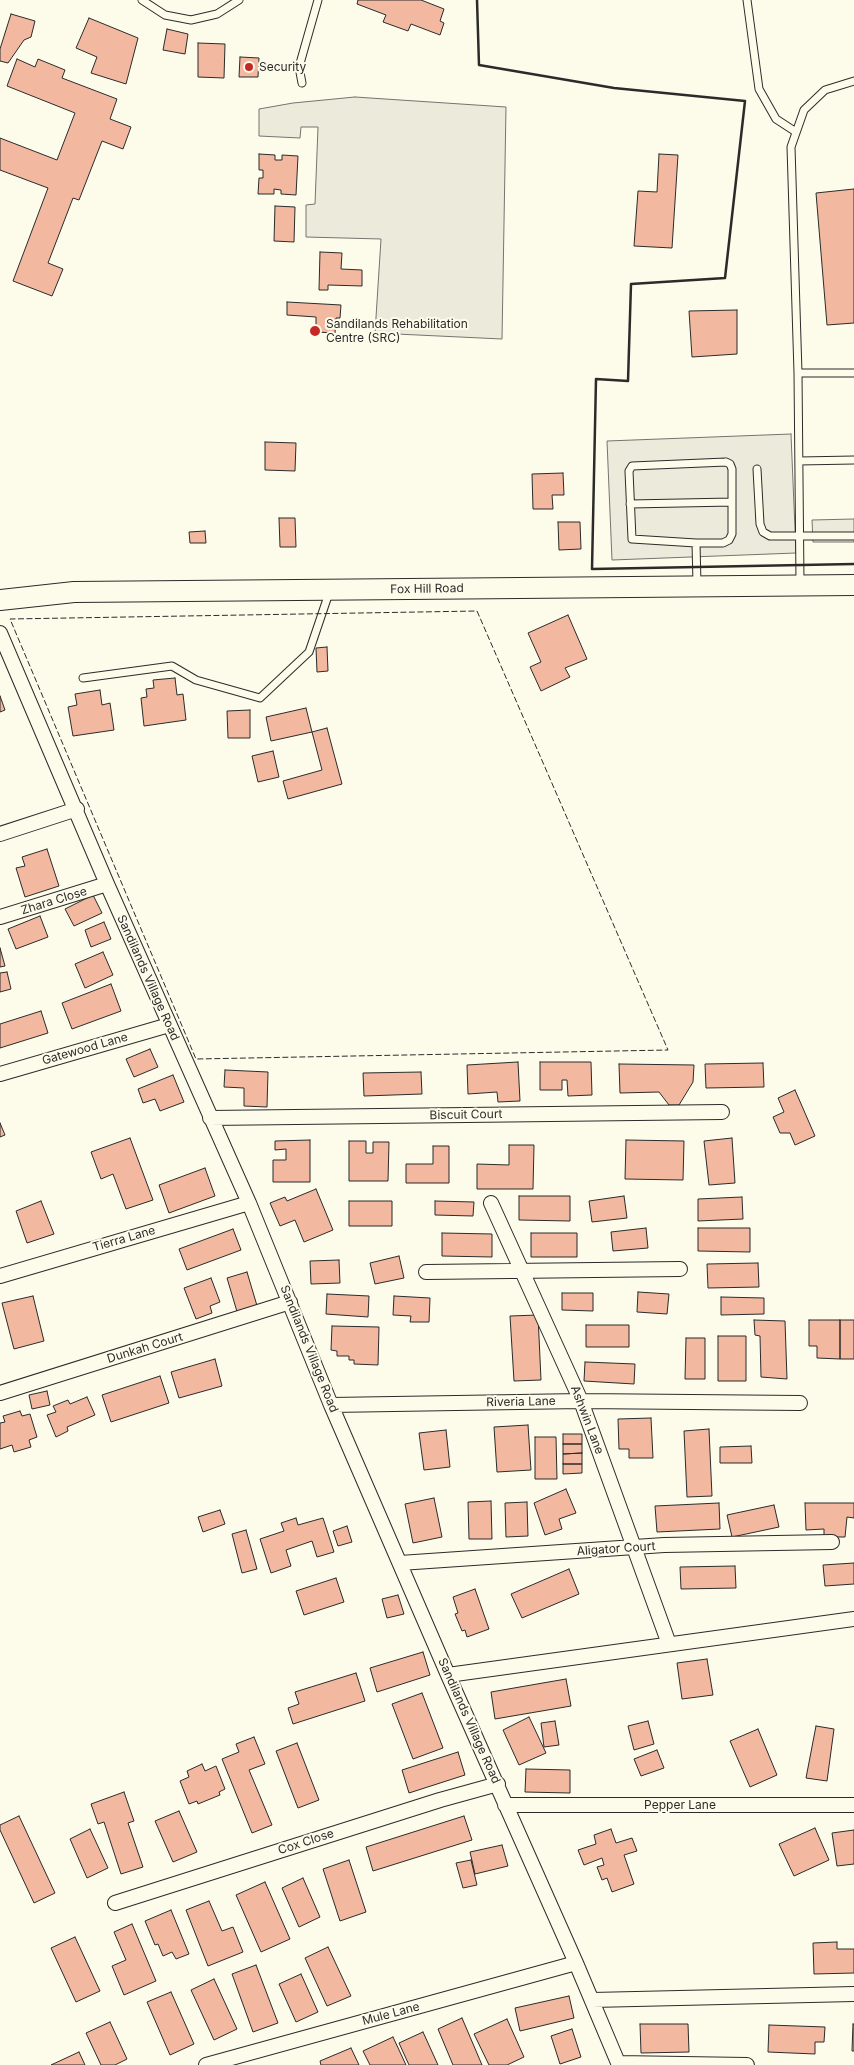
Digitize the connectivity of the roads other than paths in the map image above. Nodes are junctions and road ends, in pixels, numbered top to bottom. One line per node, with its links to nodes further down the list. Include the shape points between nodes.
1 (142, 0): 2 (lane, via 165,15 191,20 217,14)
2 (239, 0)
3 (318, 0): 6 (lane, via 299,67)
4 (747, 0): 7 (lane, via 759,89 776,119)
5 (854, 81): 7 (lane, via 825,90 804,110)
6 (302, 84)
7 (796, 132): 8 (lane, via 791,148)
8 (798, 373): 9 (lane); 11 (lane)
9 (854, 373)
10 (854, 460): 11 (lane)
11 (799, 461): 15 (lane)
12 (757, 469): 15 (lane, via 763,532 770,536)
13 (732, 502): 14 (lane); 14 (lane, via 732,469 726,462 632,466 629,471); 17 (lane, via 732,534 729,540)
14 (630, 504): 17 (lane, via 632,539)
15 (800, 536): 16 (lane); 19 (lane)
16 (854, 536)
17 (696, 543): 20 (lane)
18 (854, 585): 19 (main road, Fox Hill Road)
19 (800, 586): 20 (main road, Fox Hill Road)
20 (697, 587): 21 (main road, Fox Hill Road)
21 (330, 590): 22 (main road, Fox Hill Road, via 74,592); 24 (lane, via 309,652 260,698 196,680 172,666)
22 (0, 600)
23 (0, 633): 25 (street, Sandilands Village Road)
24 (83, 678)
25 (77, 810): 26 (street); 27 (street, Sandilands Village Road)
26 (0, 834)
27 (107, 884): 28 (street, Zhara Close); 29 (street, Sandilands Village Road)
28 (0, 917)
29 (169, 1025): 30 (street, Gatewood Lane); 32 (street, Sandilands Village Road)
30 (0, 1074)
31 (722, 1112): 32 (street, Biscuit Court)
32 (210, 1118): 34 (street, Sandilands Village Road)
33 (491, 1202): 36 (street, Ashwin Lane)
34 (249, 1203): 38 (street, Tierra Lane); 39 (street, Sandilands Village Road)
35 (680, 1269): 36 (street)
36 (522, 1271): 37 (street); 41 (street, Ashwin Lane)
37 (426, 1272)
38 (0, 1276)
39 (290, 1302): 40 (street, Dunkah Court); 43 (street, Sandilands Village Road)
40 (0, 1393)
41 (581, 1401): 42 (street, Riveria Lane); 43 (street, Riveria Lane); 45 (street, Ashwin Lane)
42 (800, 1403)
43 (332, 1405): 46 (street, Sandilands Village Road)
44 (832, 1542): 45 (street, Aligator Court)
45 (636, 1548): 46 (street, Aligator Court); 48 (street, Ashwin Lane)
46 (400, 1563): 49 (street, Sandilands Village Road)
47 (854, 1619): 48 (street)
48 (669, 1644): 49 (street)
49 (448, 1675): 50 (street, Sandilands Village Road)
50 (498, 1784): 51 (street, Sandilands Village Road); 53 (street, Cox Close)
51 (505, 1805): 52 (street, Pepper Lane); 54 (street, Sandilands Village Road)
52 (854, 1805)
53 (115, 1903)
54 (576, 1963): 56 (street, Sandilands Village Road); 58 (street, Mule Lane)
55 (854, 1994): 56 (street)
56 (592, 2000): 57 (street, Sandilands Village Road)
57 (618, 2064): 59 (street)
58 (206, 2065)
59 (747, 2065)

